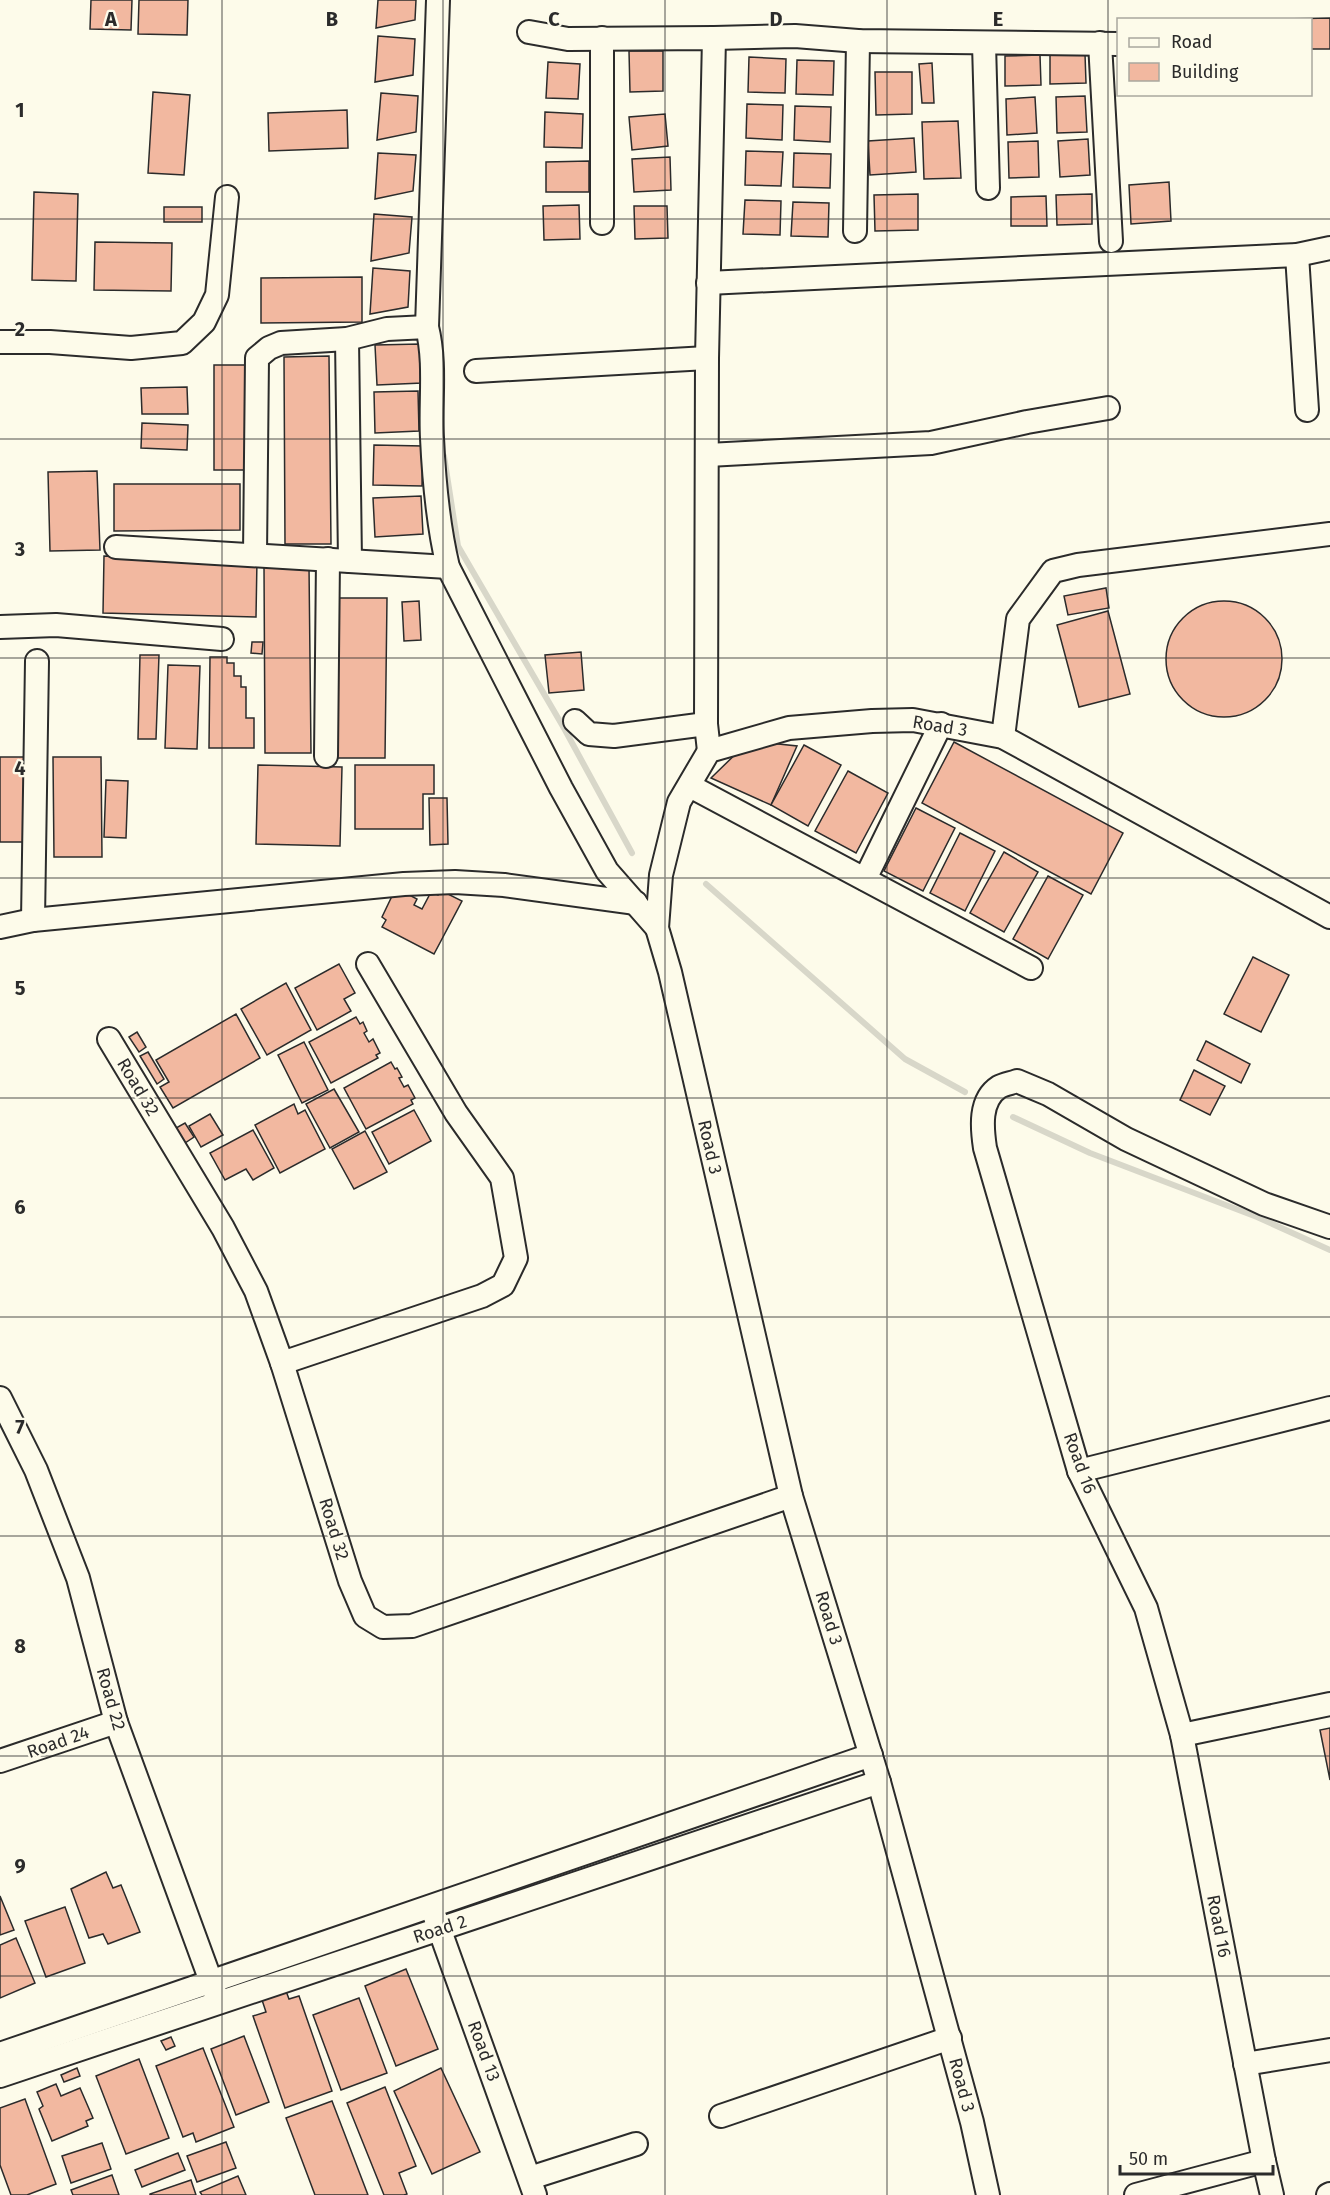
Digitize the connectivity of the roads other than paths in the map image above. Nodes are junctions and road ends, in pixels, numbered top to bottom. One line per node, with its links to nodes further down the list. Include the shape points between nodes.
1 (438, 0): 16 (street)
2 (529, 32): 3 (street, via 568,39)
3 (602, 38): 4 (street); 10 (street)
4 (714, 38): 5 (street, via 795,36); 15 (street)
5 (858, 41): 6 (street); 11 (street)
6 (984, 44): 7 (street); 8 (street)
7 (1109, 44): 12 (street)
8 (988, 188)
9 (227, 197): 18 (street, via 218,295 204,322 182,343 131,348)
10 (602, 223)
11 (855, 231)
12 (1111, 241)
13 (1330, 248): 14 (street)
14 (1297, 255): 15 (street); 22 (street)
15 (708, 283): 19 (street)
16 (427, 327): 17 (street, via 387,329); 28 (street, via 432,353 432,437 440,532)
17 (346, 339): 26 (street, via 282,344 257,358); 27 (street)
18 (0, 342)
19 (707, 358): 20 (street); 23 (street)
20 (476, 371)
21 (1108, 408): 23 (street, via 931,443)
22 (1307, 410)
23 (708, 455): 33 (street)
24 (1330, 534): 35 (street, via 1053,571 1018,618)
25 (116, 547): 26 (street)
26 (255, 555): 27 (street)
27 (339, 560): 28 (street); 37 (street)
28 (448, 567): 40 (street, via 607,871)
29 (0, 627): 30 (street, via 56,625)
30 (222, 639)
31 (37, 661): 42 (street)
32 (575, 721): 33 (street, via 589,734 614,736)
33 (706, 724): 36 (street)
34 (941, 724): 35 (street, Road 3); 36 (street, Road 3, via 892,720 789,728); 39 (street)
35 (1003, 737): 41 (street, Road 3)
36 (709, 751): 38 (street, Road 3)
37 (326, 756)
38 (690, 786): 39 (street); 44 (street, Road 3, via 679,802 661,875)
39 (865, 879): 46 (street)
40 (636, 903): 42 (street, via 455,882); 44 (street)
41 (1330, 916)
42 (33, 920): 43 (street)
43 (0, 927)
44 (657, 928): 54 (street, Road 3)
45 (368, 964): 49 (street, via 456,1113 502,1178 516,1258 503,1285 482,1296)
46 (1031, 968)
47 (109, 1039): 49 (street, Road 32, via 223,1228 256,1291)
48 (1330, 1227): 53 (street, Road 16, via 1264,1204 1126,1139 1017,1081 998,1088 986,1102 982,1127 985,1148)
49 (282, 1363): 54 (street, Road 32, via 350,1581 365,1616 383,1627 412,1626)
50 (0, 1398): 52 (street, Road 22)
51 (1330, 1408): 53 (street)
52 (8, 1434): 56 (street, Road 22, via 36,1470 78,1578)
53 (1079, 1471): 57 (street, Road 16, via 1146,1608)
54 (791, 1496): 58 (street, Road 3)
55 (1330, 1704): 57 (street)
56 (116, 1722): 59 (street, Road 24); 63 (street, Road 22)
57 (1182, 1735): 67 (street, Road 16)
58 (871, 1755): 60 (street, Road 3); 61 (street, Road 2)
59 (0, 1761)
60 (879, 1782): 62 (street, Road 2); 64 (street, Road 3)
61 (431, 1906): 62 (street, Road 13); 63 (street, Road 2)
62 (440, 1928): 63 (street, Road 2); 72 (street, Road 13)
63 (215, 1992): 66 (street, Road 2); 68 (street, Road 2)
64 (950, 2038): 69 (street); 73 (street, Road 3)
65 (1330, 2050): 67 (street)
66 (0, 2054)
67 (1245, 2064): 71 (street, Road 16)
68 (0, 2076)
69 (721, 2116)
70 (636, 2144): 72 (street)
71 (1263, 2161): 74 (street); 75 (street, Road 16)
72 (528, 2189)
73 (988, 2195)
74 (1136, 2195)
75 (1272, 2195)

